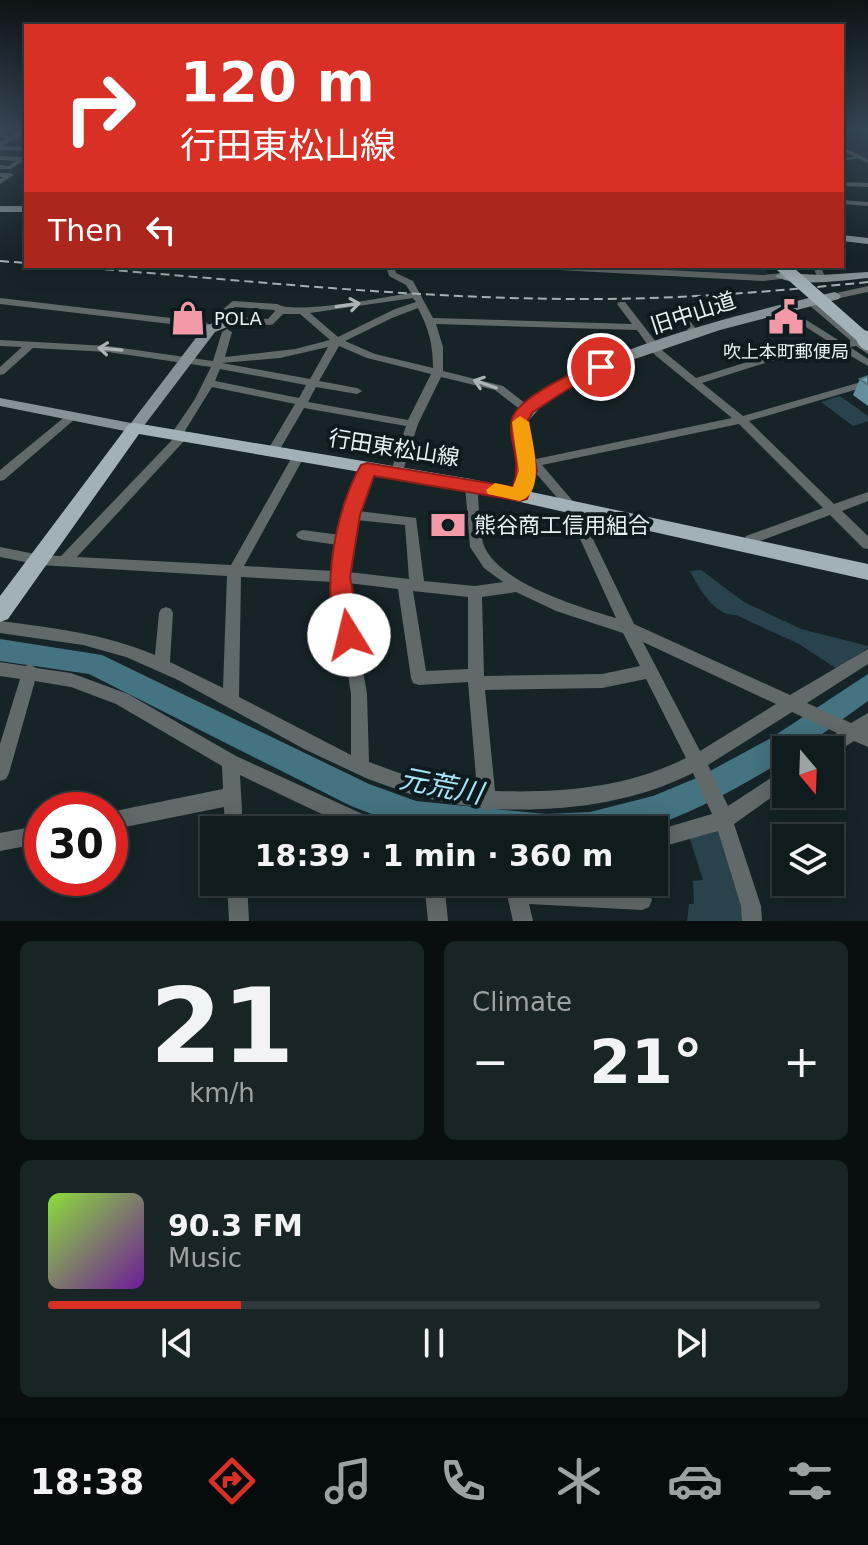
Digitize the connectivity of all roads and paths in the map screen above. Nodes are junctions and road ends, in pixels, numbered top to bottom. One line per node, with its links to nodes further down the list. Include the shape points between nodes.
1 (0, 175): 2 (street, via 11,175)
2 (0, 182)
3 (844, 184): 4 (street)
4 (868, 185)
5 (844, 202): 6 (street)
6 (865, 204): 9 (street)
7 (0, 209): 8 (street)
8 (24, 209)
9 (868, 215)
10 (844, 238): 11 (street)
11 (868, 241)
12 (390, 268): 19 (street, via 410,283)
13 (577, 268): 14 (street, via 763,278)
14 (784, 269): 15 (street, via 801,277); 35 (main road, bridge)
15 (819, 272): 16 (street)
16 (868, 275)
17 (868, 289): 18 (street)
18 (831, 297): 21 (street, 旧中山道); 31 (street)
19 (418, 300): 25 (street, one-way to 19); 27 (street); 34 (street)
20 (0, 301): 29 (street)
21 (811, 302): 23 (street, 旧中山道); 35 (street)
22 (622, 304): 30 (street)
23 (784, 309): 32 (street, 旧中山道); 38 (street)
24 (280, 311): 25 (street); 28 (street, via 270,322); 28 (street, via 237,303 228,306)
25 (302, 311): 34 (street)
26 (677, 312): 32 (street)
27 (430, 321): 30 (street); 45 (street)
28 (228, 322): 29 (street); 42 (street, via 210,329); 43 (street)
29 (205, 325): 42 (street)
30 (640, 327): 39 (street)
31 (868, 333)
32 (696, 334): 39 (street, 旧中山道)
33 (276, 340): 41 (street)
34 (337, 341): 41 (street); 45 (street, via 371,356); 49 (street)
35 (865, 342): 38 (street); 40 (street)
36 (0, 343): 37 (street)
37 (30, 345): 42 (street, one-way to 37); 46 (street)
38 (842, 346): 44 (street); 47 (street, via 805,347)
39 (654, 349): 47 (street); 54 (street, 旧中山道, via 601,367)
40 (868, 351)
41 (282, 355): 43 (street)
42 (183, 359): 43 (street); 58 (street)
43 (220, 363): 48 (street); 49 (street)
44 (868, 363)
45 (438, 371): 54 (street, one-way to 45, via 499,388); 57 (street)
46 (0, 372)
47 (696, 381): 56 (street)
48 (210, 383): 53 (street); 59 (street)
49 (314, 383): 51 (street); 53 (street)
50 (868, 383): 56 (street)
51 (357, 391)
52 (0, 402): 55 (street)
53 (303, 403): 57 (street); 60 (street)
54 (526, 409): 62 (street, via 520,420)
55 (71, 417): 58 (street); 65 (street)
56 (741, 420): 62 (street); 70 (street)
57 (412, 424): 64 (street)
58 (131, 427): 59 (main road, 行田東松山線); 77 (main road)
59 (178, 436): 60 (main road, 行田東松山線); 78 (street)
60 (272, 453): 61 (main road, 行田東松山線)
61 (298, 457): 63 (main road, 行田東松山線); 79 (street)
62 (531, 460): 67 (street); 69 (street)
63 (367, 469): 64 (main road, 行田東松山線); 71 (street)
64 (396, 474): 66 (main road, 行田東松山線)
65 (0, 477)
66 (471, 485): 67 (main road, 行田東松山線); 82 (street, via 477,547)
67 (520, 494): 69 (main road, 行田東松山線)
68 (868, 496): 70 (street)
69 (571, 506): 75 (main road, 行田東松山線); 89 (street)
70 (832, 510): 74 (street); 75 (street, via 751,539)
71 (350, 515): 73 (street); 83 (street, via 411,521)
72 (303, 535): 73 (street)
73 (346, 541): 81 (street)
74 (868, 544)
75 (750, 545): 80 (main road, 行田東松山線)
76 (0, 552): 77 (street)
77 (34, 558): 78 (street); 85 (main road); 86 (main road)
78 (65, 561): 79 (street)
79 (234, 572): 81 (street); 96 (street)
80 (868, 572)
81 (340, 577): 83 (street); 101 (street, via 359,694)
82 (517, 586): 84 (street); 89 (street, via 561,607)
83 (411, 587): 84 (street); 95 (street, via 419,678)
84 (475, 592): 95 (street)
85 (0, 593)
86 (0, 613)
87 (166, 613): 91 (street)
88 (0, 627): 91 (street, via 129,651)
89 (628, 628): 94 (street); 97 (street)
90 (868, 656): 97 (street)
91 (162, 667): 96 (street)
92 (0, 669): 93 (street)
93 (30, 671): 100 (street, via 122,699); 103 (street)
94 (650, 671): 95 (street, via 602,681); 102 (street)
95 (476, 679): 106 (street)
96 (231, 699): 101 (street)
97 (795, 705): 99 (street); 102 (street)
98 (868, 721): 99 (street)
99 (854, 732)
100 (230, 762): 105 (street); 109 (street)
101 (360, 767): 106 (street)
102 (700, 768): 106 (street, via 547,803); 107 (street)
103 (0, 773)
104 (772, 784): 107 (street)
105 (232, 796): 108 (street); 110 (street)
106 (487, 802)
107 (720, 811): 111 (street); 122 (street)
108 (233, 816)
109 (345, 816)
110 (128, 817)
111 (668, 834)
112 (24, 837): 113 (street)
113 (0, 842)
114 (238, 896): 119 (street)
115 (435, 896): 120 (street)
116 (518, 896): 121 (street)
117 (600, 896): 118 (street)
118 (642, 900)
119 (239, 921)
120 (438, 921)
121 (523, 921)
122 (752, 921)

